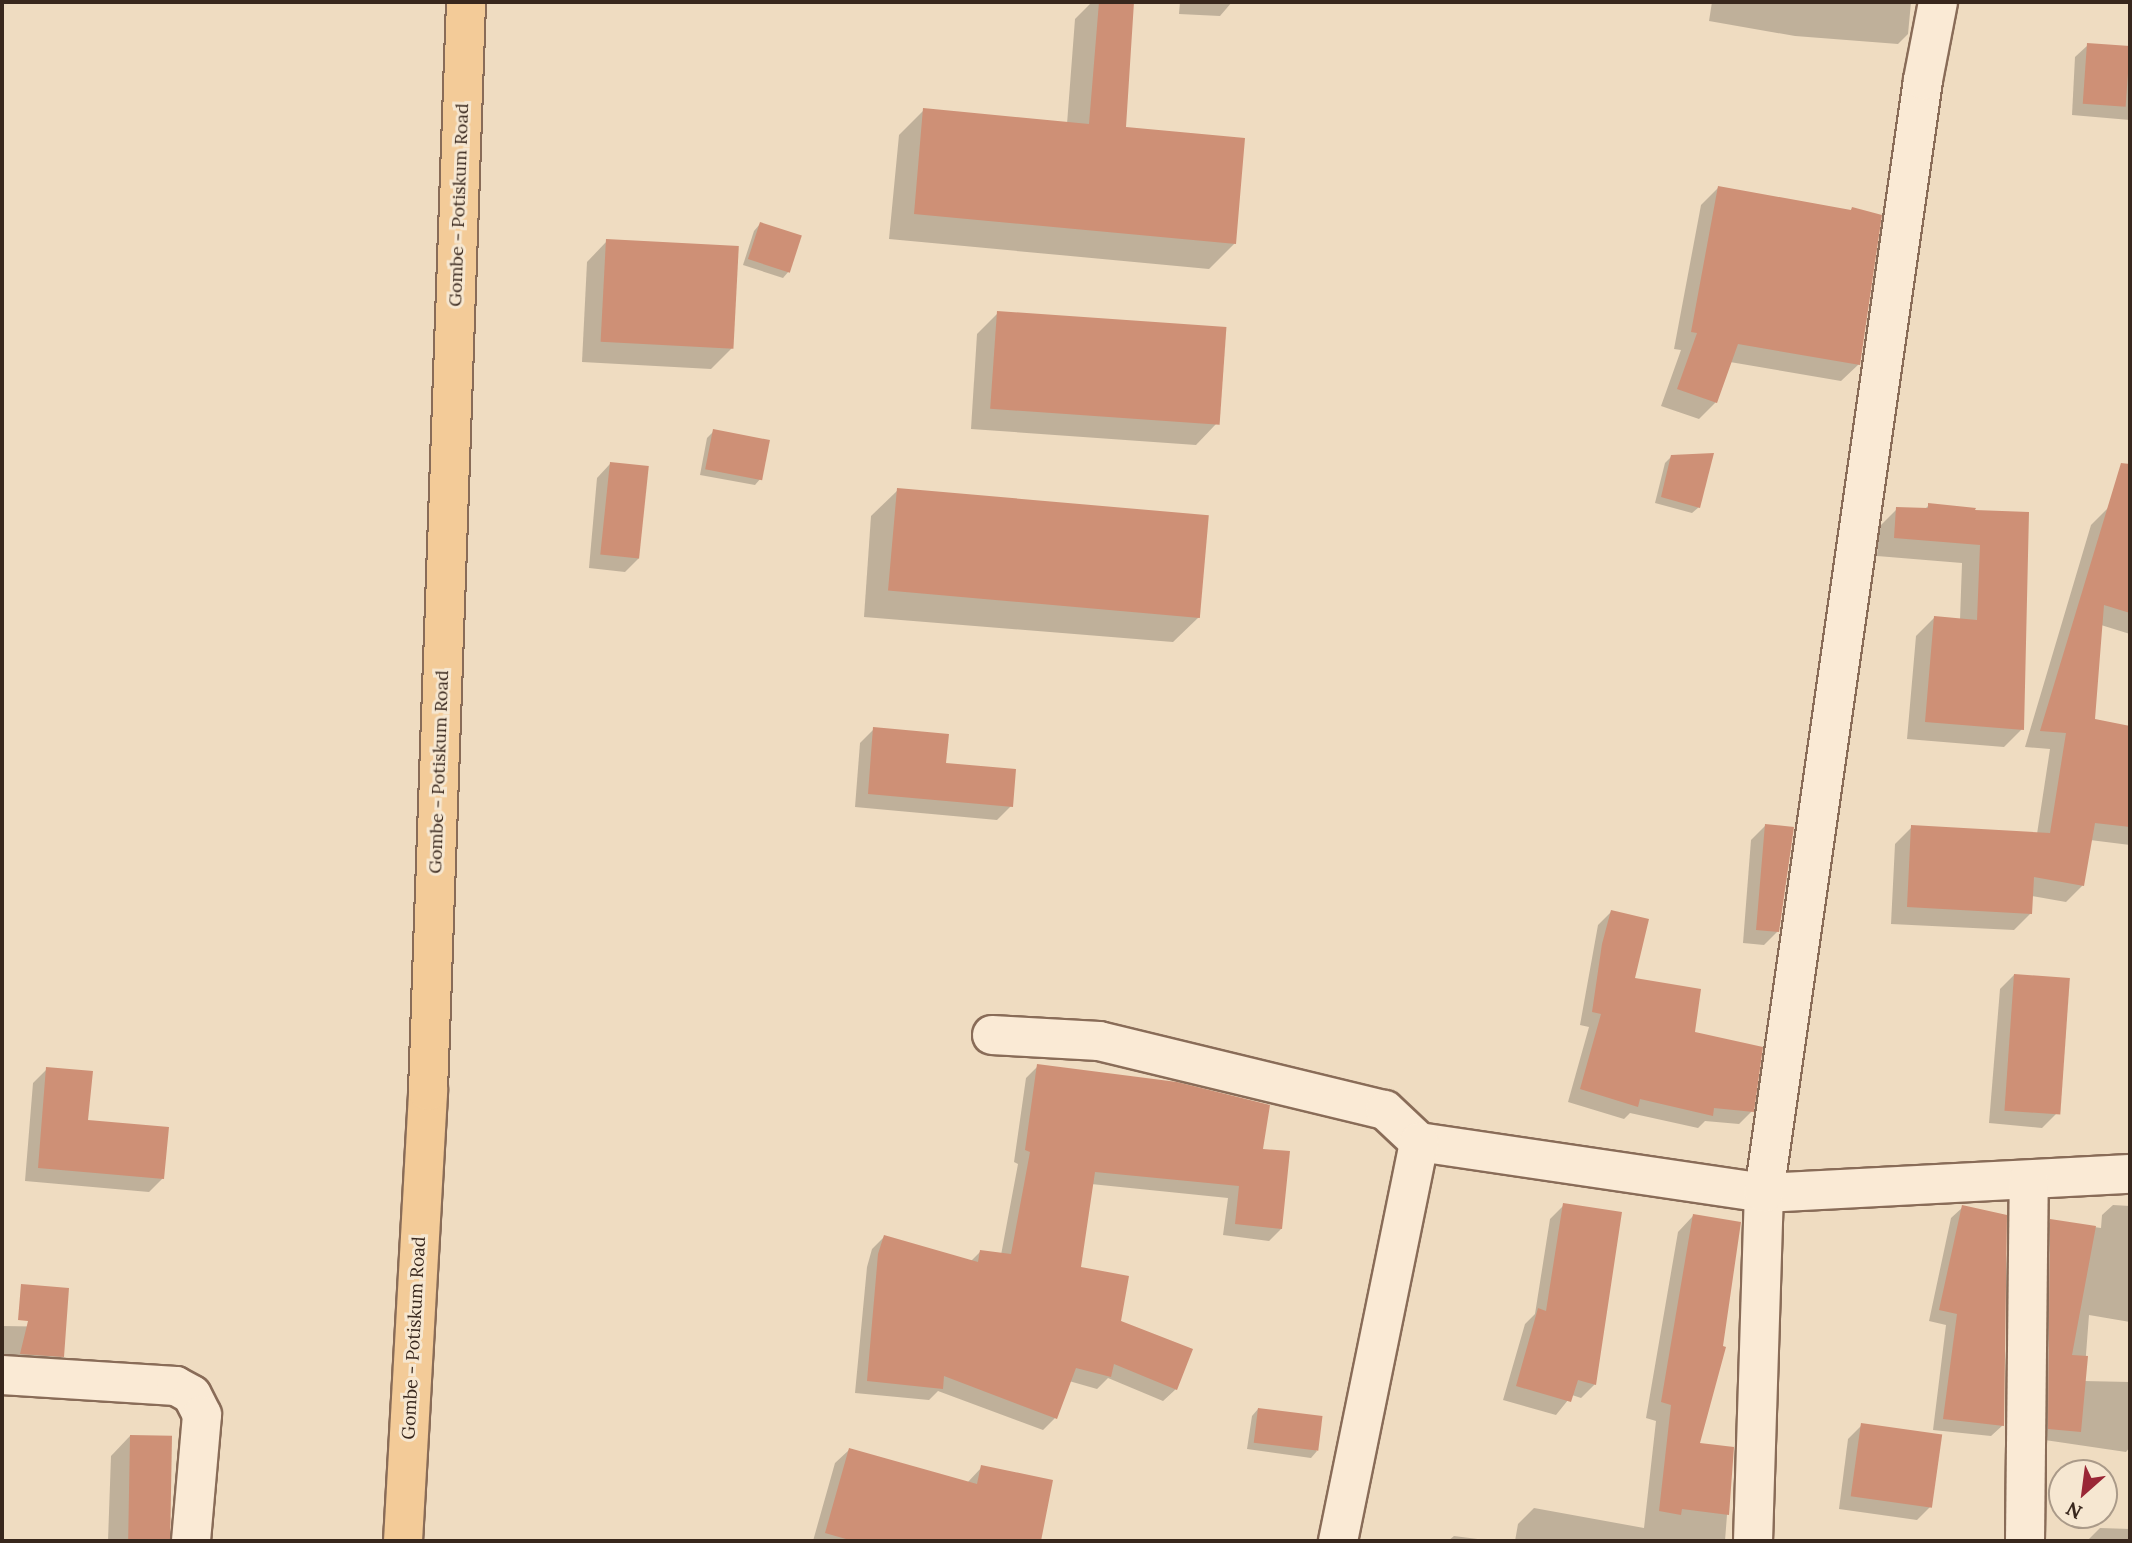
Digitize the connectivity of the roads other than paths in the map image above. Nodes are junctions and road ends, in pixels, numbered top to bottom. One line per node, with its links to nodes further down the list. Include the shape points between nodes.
1 (466, 2): 10 (main road, Gombe - Potiskum Road, via 428,1091)
2 (1938, 2): 7 (street, via 1923,80)
3 (992, 1035): 4 (street, via 1099,1041 1385,1110)
4 (1419, 1142): 7 (street); 11 (street)
5 (2130, 1174): 6 (street)
6 (2029, 1180): 7 (street); 13 (street)
7 (1764, 1193): 12 (street)
8 (2, 1375): 9 (street, via 176,1386 192,1395 202,1415)
9 (191, 1541)
10 (403, 1541)
11 (1338, 1541)
12 (1753, 1541)
13 (2025, 1541)

